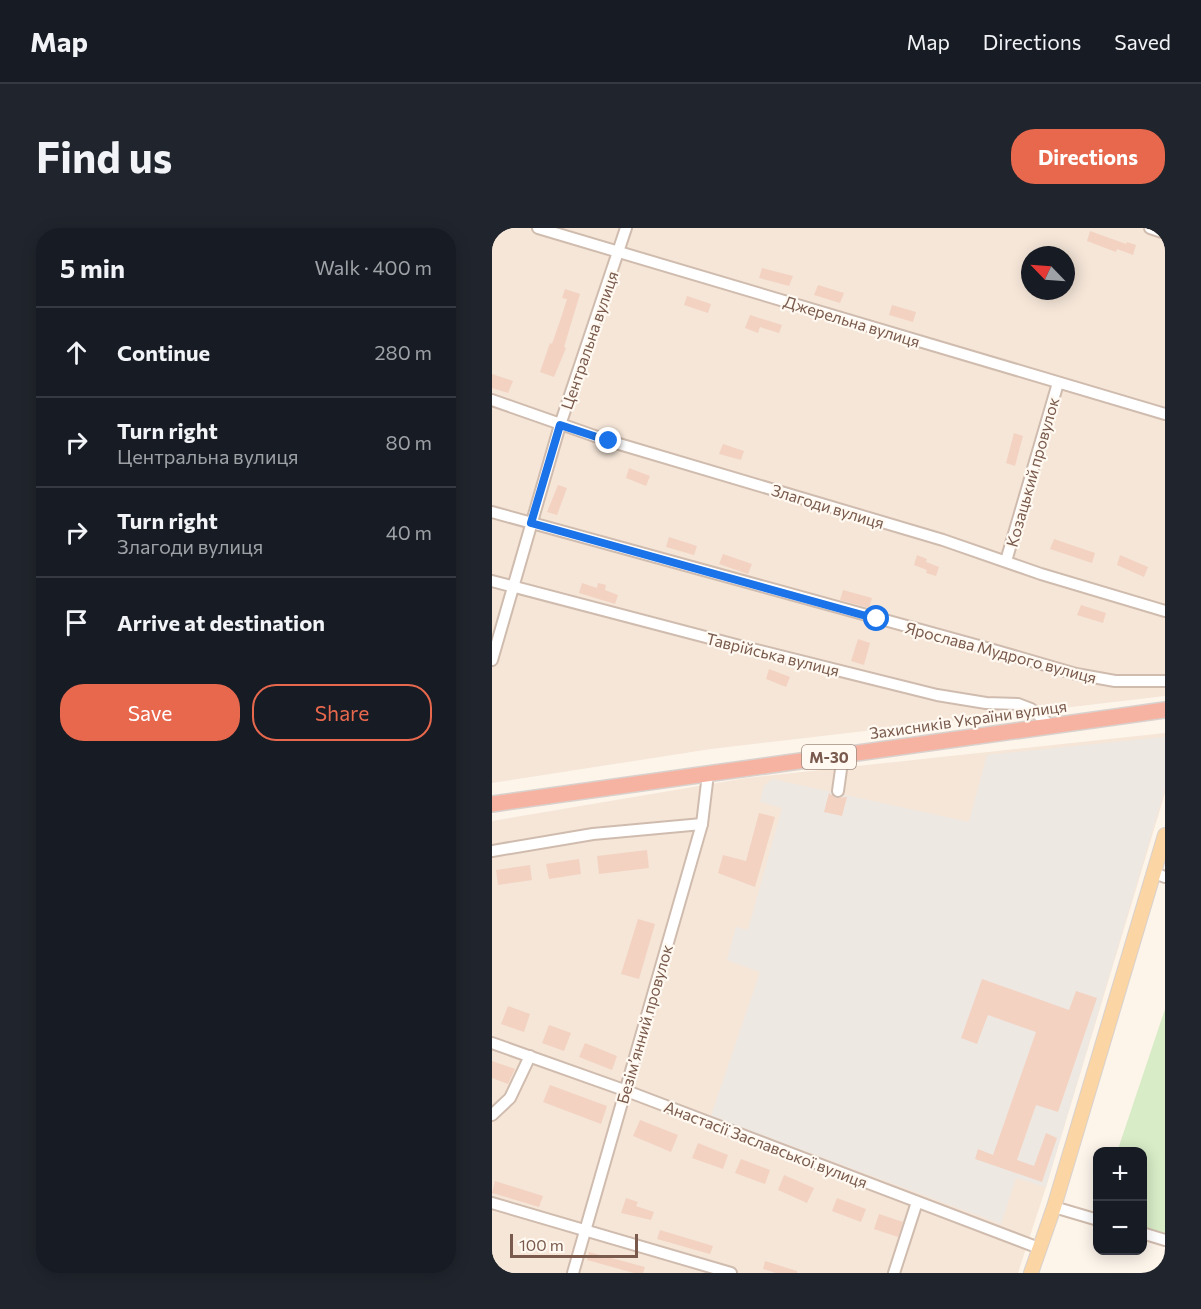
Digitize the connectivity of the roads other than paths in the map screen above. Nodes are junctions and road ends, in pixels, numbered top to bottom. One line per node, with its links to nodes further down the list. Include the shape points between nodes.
1 (538, 228): 5 (street, Джерельна вулиця)
2 (626, 228): 5 (street, Центральна вулиця)
3 (1150, 228): 4 (street)
4 (1165, 233)
5 (618, 252): 6 (street, Джерельна вулиця); 9 (street, Центральна вулиця)
6 (1058, 383): 8 (street, Джерельна вулиця); 12 (street, Козацький провулок)
7 (492, 400): 9 (street, Злагоди вулиця)
8 (1165, 414)
9 (560, 425): 11 (street, Центральна вулиця); 12 (street, Злагоди вулиця)
10 (492, 512): 11 (street, Ярослава Мудрого вулиця)
11 (531, 523): 14 (street, Центральна вулиця); 17 (street, Ярослава Мудрого вулиця, via 1076,675 1115,681)
12 (1006, 561): 15 (street, Злагоди вулиця)
13 (492, 581): 14 (street, Таврійська вулиця)
14 (513, 586): 16 (street, Центральна вулиця); 19 (street, Таврійська вулиця, via 937,695 1018,704)
15 (1165, 611)
16 (492, 660)
17 (1165, 681)
18 (1165, 710): 19 (highway, Захисників України вулиця / М-30)
19 (1050, 725): 20 (highway, Захисників України вулиця / М-30)
20 (843, 755): 21 (highway, Захисників України вулиця / М-30); 22 (street)
21 (708, 774): 23 (highway, Захисників України вулиця / М-30); 24 (street, Безімʼянний провулок)
22 (838, 791)
23 (492, 804)
24 (702, 824): 26 (street, via 592,834); 30 (street, Безімʼянний провулок)
25 (1165, 835): 27 (main road)
26 (492, 851)
27 (1159, 875): 34 (main road)
28 (492, 1043): 29 (street, Анастасії Заславської вулиця)
29 (530, 1056): 30 (street, Анастасії Заславської вулиця); 31 (street, via 510,1098)
30 (624, 1090): 32 (street, Анастасії Заславської вулиця); 36 (street, Безімʼянний провулок)
31 (492, 1115)
32 (917, 1202): 39 (street, Анастасії Заславської вулиця); 42 (street)
33 (492, 1203): 36 (street)
34 (1054, 1207): 35 (street); 39 (main road)
35 (1093, 1219)
36 (585, 1231): 40 (street, Безімʼянний провулок); 41 (street)
37 (1147, 1234): 38 (street)
38 (1165, 1240)
39 (1039, 1248): 43 (main road)
40 (573, 1273)
41 (731, 1273)
42 (894, 1273)
43 (1032, 1273)

